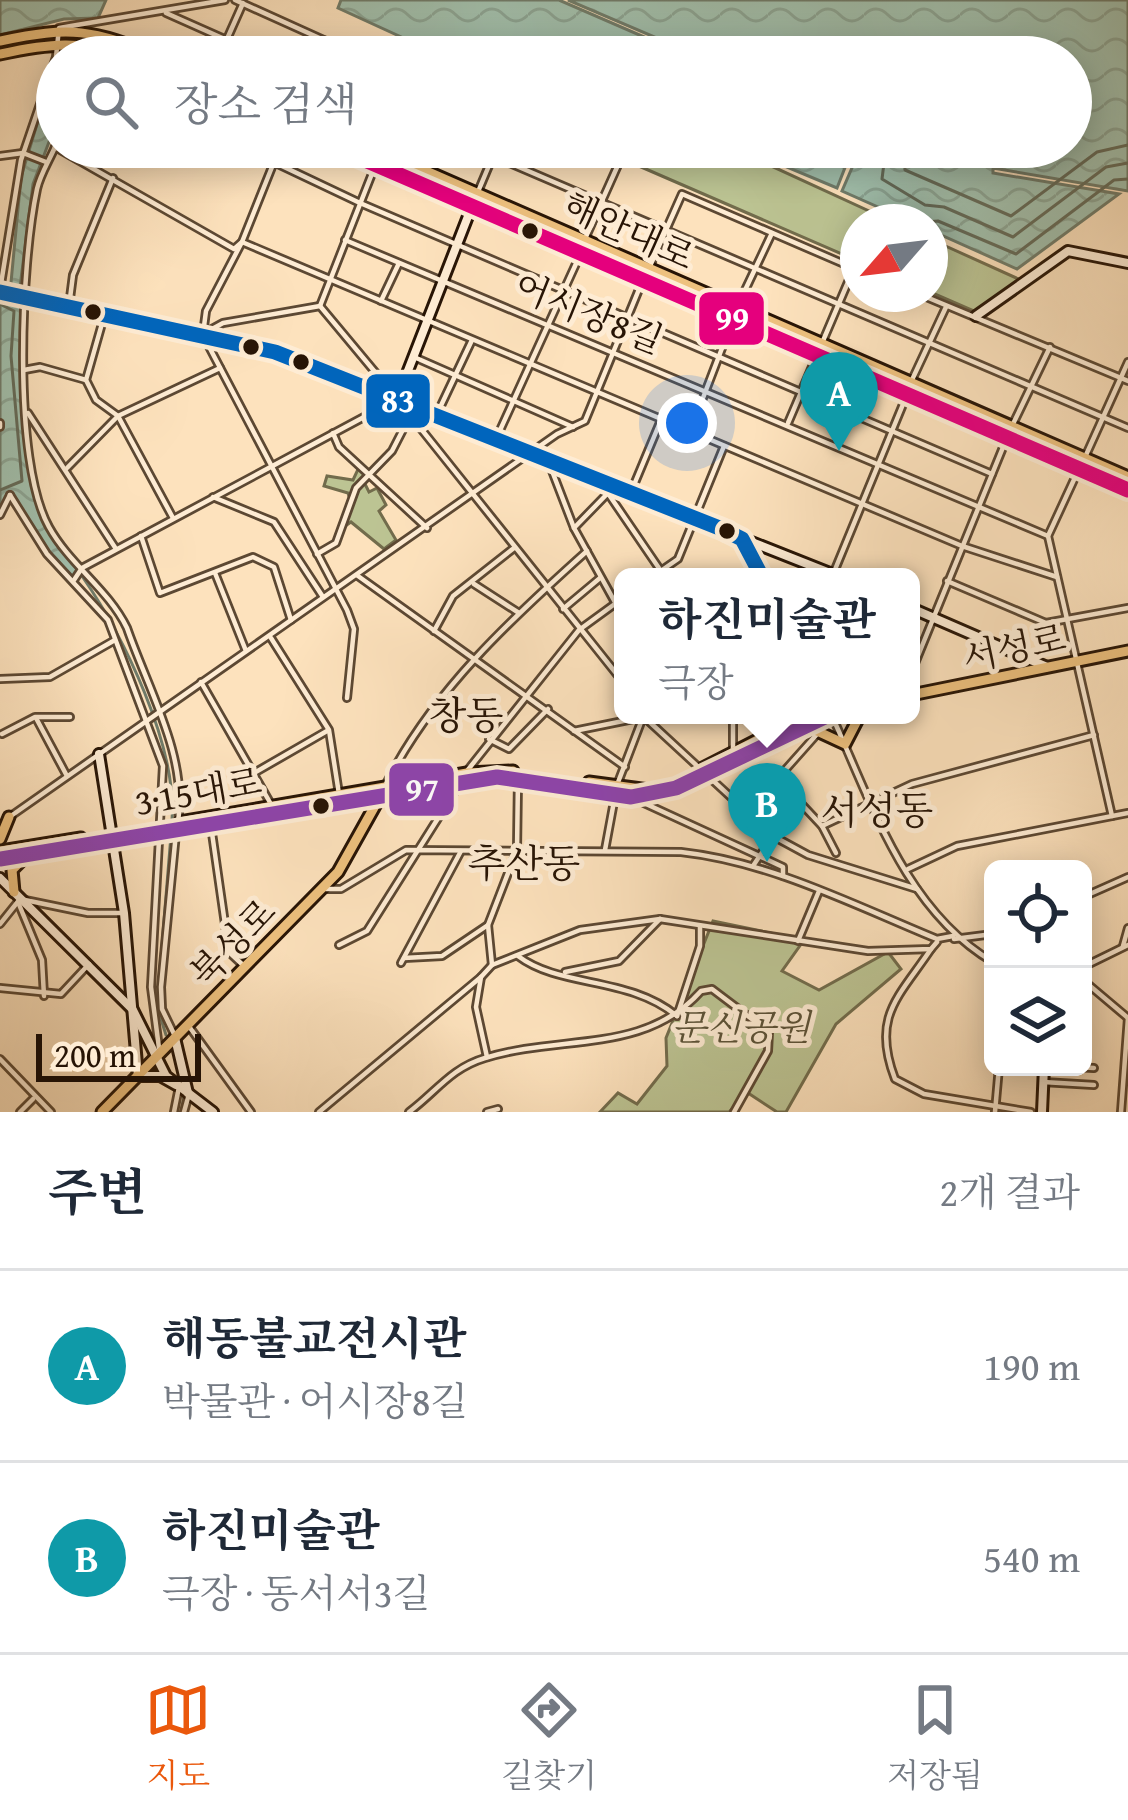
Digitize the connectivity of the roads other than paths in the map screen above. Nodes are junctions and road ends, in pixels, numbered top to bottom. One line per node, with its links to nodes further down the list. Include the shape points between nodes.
1 (225, 0): 4 (street)
2 (235, 0): 3 (street)
3 (243, 3): 11 (street); 12 (street)
4 (163, 11): 5 (street); 10 (street)
5 (112, 19): 6 (street); 9 (street)
6 (59, 28): 7 (street); 8 (main road); 13 (main road)
7 (58, 36)
8 (88, 36)
9 (104, 36)
10 (217, 36)
11 (228, 36)
12 (315, 36)
13 (0, 41)
14 (36, 46): 15 (main road)
15 (0, 54)
16 (36, 116): 17 (street)
17 (23, 153): 18 (street); 19 (street); 38 (street)
18 (0, 156)
19 (36, 158)
20 (46, 168): 54 (street, via 37,186)
21 (96, 168): 30 (street)
22 (272, 168): 41 (street)
23 (287, 168): 32 (street)
24 (373, 168): 32 (street)
25 (384, 168): 34 (main road, 해안대로)
26 (425, 168): 31 (main road, 해안대로)
27 (488, 168): 31 (street)
28 (520, 168): 33 (street)
29 (617, 168): 33 (street)
30 (113, 178): 41 (street, via 233,249); 58 (street, via 73,274)
31 (478, 191): 34 (street); 40 (main road, 해안대로)
32 (360, 203): 39 (street); 42 (street)
33 (600, 203): 35 (street); 40 (street)
34 (472, 206): 42 (main road); 43 (main road, 해안대로)
35 (667, 232): 36 (street, via 682,194); 47 (street); 48 (street)
36 (772, 232): 44 (street); 47 (street)
37 (0, 235): 38 (street)
38 (10, 237): 53 (street)
39 (345, 240): 45 (street, 어시장8길); 49 (street)
40 (584, 241): 48 (main road, 해안대로)
41 (242, 242): 49 (street); 69 (street, via 206,311)
42 (457, 245): 50 (main road); 52 (street)
43 (580, 255): 51 (main road, 해안대로); 52 (street)
44 (840, 262)
45 (399, 263): 50 (street, 어시장8길); 55 (street)
46 (1128, 263): 64 (main road, via 1068,251)
47 (757, 268): 56 (street); 60 (street)
48 (648, 269): 51 (street); 60 (main road, 해안대로)
49 (330, 279): 55 (street); 59 (street)
50 (443, 281): 66 (main road); 68 (street, 어시장8길)
51 (642, 282): 65 (street); 67 (main road, 해안대로)
52 (562, 290): 65 (street); 68 (street)
53 (0, 292): 54 (main road)
54 (28, 298): 58 (main road); 80 (street)
55 (382, 302): 66 (street)
56 (840, 303): 73 (street)
57 (948, 305): 64 (street)
58 (69, 306): 63 (main road)
59 (320, 306): 69 (street, via 223,323); 90 (street)
60 (737, 308): 73 (main road, 해안대로)
61 (860, 312): 71 (street)
62 (940, 312): 71 (street)
63 (105, 314): 69 (main road); 83 (street)
64 (976, 316): 72 (street)
65 (629, 318): 74 (street); 75 (street)
66 (427, 322): 70 (street); 76 (main road)
67 (731, 322): 73 (main road, 해안대로); 75 (street)
68 (549, 324): 74 (street, 어시장8길); 78 (street)
69 (203, 334): 79 (street); 90 (main road, via 294,358)
70 (472, 340): 78 (street); 81 (street)
71 (931, 343): 84 (street); 85 (street)
72 (1050, 347): 82 (street); 85 (street)
73 (817, 351): 84 (main road, 해안대로); 88 (street); 89 (main road, 해안대로)
74 (615, 352): 86 (street, 어시장8길); 87 (street)
75 (720, 356): 86 (street); 88 (street)
76 (414, 357): 81 (street); 90 (main road)
77 (1128, 362): 82 (street)
78 (530, 365): 87 (street); 91 (street)
79 (220, 368): 94 (street); 112 (street)
80 (24, 370): 83 (street); 92 (street)
81 (456, 375): 91 (street); 93 (street)
82 (1125, 379): 96 (street)
83 (86, 380): 94 (street)
84 (911, 382): 99 (main road, 해안대로)
85 (1033, 387): 96 (street); 99 (street)
86 (707, 390): 98 (street, 어시장8길); 103 (street)
87 (597, 393): 97 (street); 100 (street, via 585,421)
88 (802, 393): 98 (street); 102 (street)
89 (906, 397): 102 (street); 105 (main road, 해안대로)
90 (397, 399): 93 (main road); 95 (street); 104 (street)
91 (516, 402): 100 (street); 106 (street)
92 (27, 411): 113 (street); 138 (street, via 41,512)
93 (437, 414): 106 (main road)
94 (118, 416): 113 (street); 126 (street)
95 (410, 416): 114 (street); 121 (street)
96 (1104, 418): 101 (street); 111 (street)
97 (661, 420): 103 (street); 119 (street)
98 (788, 424): 110 (street, 어시장8길)
99 (1012, 425): 105 (street); 111 (main road, 해안대로)
100 (573, 427): 108 (street)
101 (1128, 428)
102 (893, 431): 110 (street); 115 (street)
103 (690, 432): 107 (street)
104 (333, 433): 112 (street); 114 (street)
105 (1007, 437): 111 (main road, 해안대로); 115 (street)
106 (496, 439): 108 (main road)
107 (724, 446): 123 (street); 127 (street)
108 (536, 453): 109 (main road); 121 (street)
109 (548, 458): 117 (main road); 129 (street)
110 (880, 464): 123 (street); 124 (street, 어시장8길)
111 (1082, 464): 116 (main road, 해안대로); 118 (main road, 해안대로); 131 (street)
112 (269, 466): 122 (street); 137 (street)
113 (67, 468): 135 (street)
114 (374, 473): 128 (street); 137 (street, via 356,488 336,543)
115 (992, 474): 124 (street)
116 (1128, 477)
117 (599, 479): 119 (main road); 120 (street)
118 (1128, 490)
119 (632, 492): 127 (main road)
120 (607, 494): 129 (street); 139 (street)
121 (473, 496): 128 (street); 134 (street)
122 (213, 497): 126 (street); 153 (street, via 274,522)
123 (862, 504): 133 (street); 143 (street)
124 (979, 506): 131 (street, 어시장8길); 133 (street)
125 (0, 515): 148 (street, via 10,495)
126 (173, 518): 130 (street)
127 (696, 518): 132 (main road); 140 (street)
128 (427, 528): 145 (street)
129 (574, 528): 136 (street)
130 (141, 536): 135 (street); 144 (street, via 160,593)
131 (1048, 536): 147 (street)
132 (742, 538): 141 (main road); 142 (main road)
133 (962, 546): 147 (street); 149 (street)
134 (514, 548): 150 (street); 151 (street)
135 (116, 549): 138 (street)
136 (587, 551): 146 (street); 151 (street)
137 (317, 554): 152 (street)
138 (82, 568): 148 (street); 180 (street, via 116,606)
139 (658, 568)
140 (669, 568)
141 (757, 568)
142 (815, 568)
143 (837, 568)
144 (215, 572): 161 (street, via 254,557 274,567); 167 (street)
145 (358, 576): 152 (street); 164 (street)
146 (601, 577): 154 (street); 156 (street)
147 (1057, 577): 162 (street)
148 (74, 581): 166 (street)
149 (947, 581): 160 (street); 162 (street, via 1046,623)
150 (472, 582): 159 (street); 164 (street, via 446,605)
151 (547, 586): 156 (street); 159 (street)
152 (336, 590): 153 (street); 178 (street, via 354,628)
153 (324, 598): 161 (street)
154 (614, 600)
155 (614, 605): 163 (street)
156 (563, 608): 163 (street)
157 (1128, 608): 162 (street)
158 (920, 612): 160 (main road)
159 (519, 613): 170 (street)
160 (934, 617): 169 (street); 172 (main road)
161 (291, 620): 165 (street)
162 (1066, 621): 171 (street)
163 (579, 630): 173 (street); 176 (street)
164 (434, 631): 170 (street)
165 (269, 635): 167 (street); 192 (street)
166 (115, 640): 174 (street, via 50,677); 183 (street)
167 (246, 651): 175 (street)
168 (1128, 651): 171 (main road, 서성로)
169 (920, 652)
170 (475, 657): 176 (street); 208 (street)
171 (1076, 662): 172 (main road, 서성로); 196 (street)
172 (1048, 668): 177 (main road, 서성로)
173 (614, 671)
174 (0, 679)
175 (201, 682): 180 (street); 203 (street)
176 (526, 692): 179 (street); 197 (street)
177 (920, 693)
178 (347, 698)
179 (548, 709): 193 (street); 197 (street, via 509,748)
180 (158, 713): 183 (street); 219 (street, via 183,791)
181 (35, 717): 182 (street); 195 (street); 204 (street)
182 (70, 717)
183 (146, 721): 199 (street); 221 (street, via 163,766)
184 (614, 722): 193 (street)
185 (640, 724): 201 (street)
186 (651, 724): 202 (street)
187 (733, 724): 200 (street)
188 (796, 724): 200 (main road, 3·15대로)
189 (810, 724): 194 (main road)
190 (835, 724): 198 (street, 3·15대로)
191 (855, 724): 198 (main road)
192 (329, 730): 203 (street); 210 (street)
193 (574, 730): 201 (street)
194 (820, 730): 198 (main road); 207 (street)
195 (2, 734)
196 (1094, 735): 212 (street, via 938,776); 216 (street)
197 (489, 739): 205 (street)
198 (845, 743): 212 (street, 3·15대로)
199 (99, 754): 204 (street); 222 (main road)
200 (733, 756): 202 (main road, 3·15대로)
201 (625, 767): 209 (street)
202 (701, 772): 209 (main road, 3·15대로, via 649,790); 211 (main road, 3·15대로, via 676,788); 215 (street)
203 (254, 773): 213 (street)
204 (67, 776): 217 (street)
205 (464, 776): 206 (main road, 3·15대로); 208 (main road, 3·15대로); 209 (main road, 3·15대로, via 524,772); 225 (street)
206 (518, 777): 209 (main road, 3·15대로); 227 (street)
207 (778, 779): 215 (street); 220 (street)
208 (383, 790): 210 (main road, 3·15대로); 218 (main road, 3·15대로); 237 (main road, 북성로)
209 (616, 791): 211 (main road, 3·15대로); 228 (street)
210 (339, 794): 213 (main road, 3·15대로)
211 (631, 797): 230 (street)
212 (873, 802): 220 (street); 233 (street, 3·15대로)
213 (272, 806): 219 (main road, 3·15대로)
214 (1128, 813): 216 (street)
215 (746, 814): 223 (street)
216 (1112, 816): 233 (street, via 957,846)
217 (3, 822): 224 (main road)
218 (210, 823): 219 (main road, 3·15대로); 259 (street, via 230,952)
219 (177, 825): 221 (main road, 3·15대로); 271 (street, via 161,987)
220 (823, 826): 231 (street)
221 (158, 829): 222 (main road, 3·15대로); 272 (street, via 151,1011)
222 (113, 836): 224 (main road, 3·15대로); 229 (main road, 3·15대로); 242 (main road)
223 (773, 836): 230 (street); 238 (street)
224 (1, 849): 229 (main road, 3·15대로)
225 (420, 849): 226 (street); 237 (street, via 341,889); 251 (street, via 367,931)
226 (462, 850): 227 (street); 245 (street, via 403,960 442,956)
227 (517, 850): 228 (street); 245 (street)
228 (605, 850): 232 (street)
229 (30, 853): 241 (main road, via 12,870)
230 (758, 854): 232 (street); 234 (street, via 783,867)
231 (836, 854)
232 (753, 866): 234 (street)
233 (906, 870): 238 (street, 3·15대로)
234 (783, 876): 239 (street)
235 (1128, 877): 240 (street)
236 (0, 881): 241 (main road)
237 (322, 889): 259 (main road, 북성로)
238 (917, 889): 249 (street, 3·15대로)
239 (819, 891): 249 (street, via 937,939); 250 (street)
240 (1092, 893)
241 (17, 897): 242 (street); 244 (street); 257 (main road); 264 (street, via 42,960)
242 (124, 913): 266 (main road)
243 (660, 919): 246 (street); 254 (street, via 580,931); 260 (street, via 619,961)
244 (0, 924)
245 (488, 925): 258 (street)
246 (700, 926): 250 (street); 268 (street)
247 (1128, 928): 252 (street)
248 (984, 935): 249 (street)
249 (955, 937): 253 (street); 255 (street, 3·15대로)
250 (797, 941): 253 (street)
251 (340, 945)
252 (1126, 946): 256 (street)
253 (931, 949): 286 (street, via 888,1008 885,1053 895,1079)
254 (518, 956): 258 (street); 260 (street)
255 (984, 956)
256 (1092, 963)
257 (89, 964): 264 (street, via 71,989); 266 (main road)
258 (492, 965): 261 (street)
259 (245, 967): 270 (main road, 북성로)
260 (560, 971): 268 (street, via 625,987)
261 (481, 977): 273 (street, via 476,1006); 294 (street)
262 (0, 988): 264 (street)
263 (1092, 988): 267 (street)
264 (44, 996)
265 (1128, 1005): 267 (street)
266 (133, 1010): 272 (main road); 275 (main road)
267 (1115, 1010): 269 (street)
268 (676, 1016): 273 (street, via 615,1041 556,1042); 297 (street, via 712,989 769,1032 768,1051)
269 (1128, 1018): 280 (street)
270 (188, 1025): 271 (main road, 북성로); 293 (street)
271 (175, 1038): 272 (main road, 북성로); 282 (main road)
272 (157, 1057): 275 (main road, 북성로); 281 (main road)
273 (487, 1057): 295 (street, via 461,1067)
274 (0, 1059): 283 (street)
275 (137, 1076): 281 (main road); 289 (main road, 북성로)
276 (998, 1076): 286 (street)
277 (1043, 1076): 278 (main road)
278 (1043, 1082): 279 (street); 299 (main road)
279 (1094, 1085)
280 (1126, 1085): 284 (street)
281 (178, 1086): 282 (main road); 290 (street)
282 (188, 1094): 291 (street); 292 (main road)
283 (35, 1097): 287 (street); 288 (street)
284 (1124, 1106)
285 (498, 1109): 296 (street)
286 (995, 1110): 298 (street)
287 (20, 1112)
288 (51, 1112)
289 (102, 1112)
290 (173, 1112)
291 (184, 1112)
292 (213, 1112)
293 (251, 1112)
294 (320, 1112)
295 (409, 1112)
296 (487, 1112)
297 (734, 1112)
298 (1031, 1112)
299 (1042, 1112)

